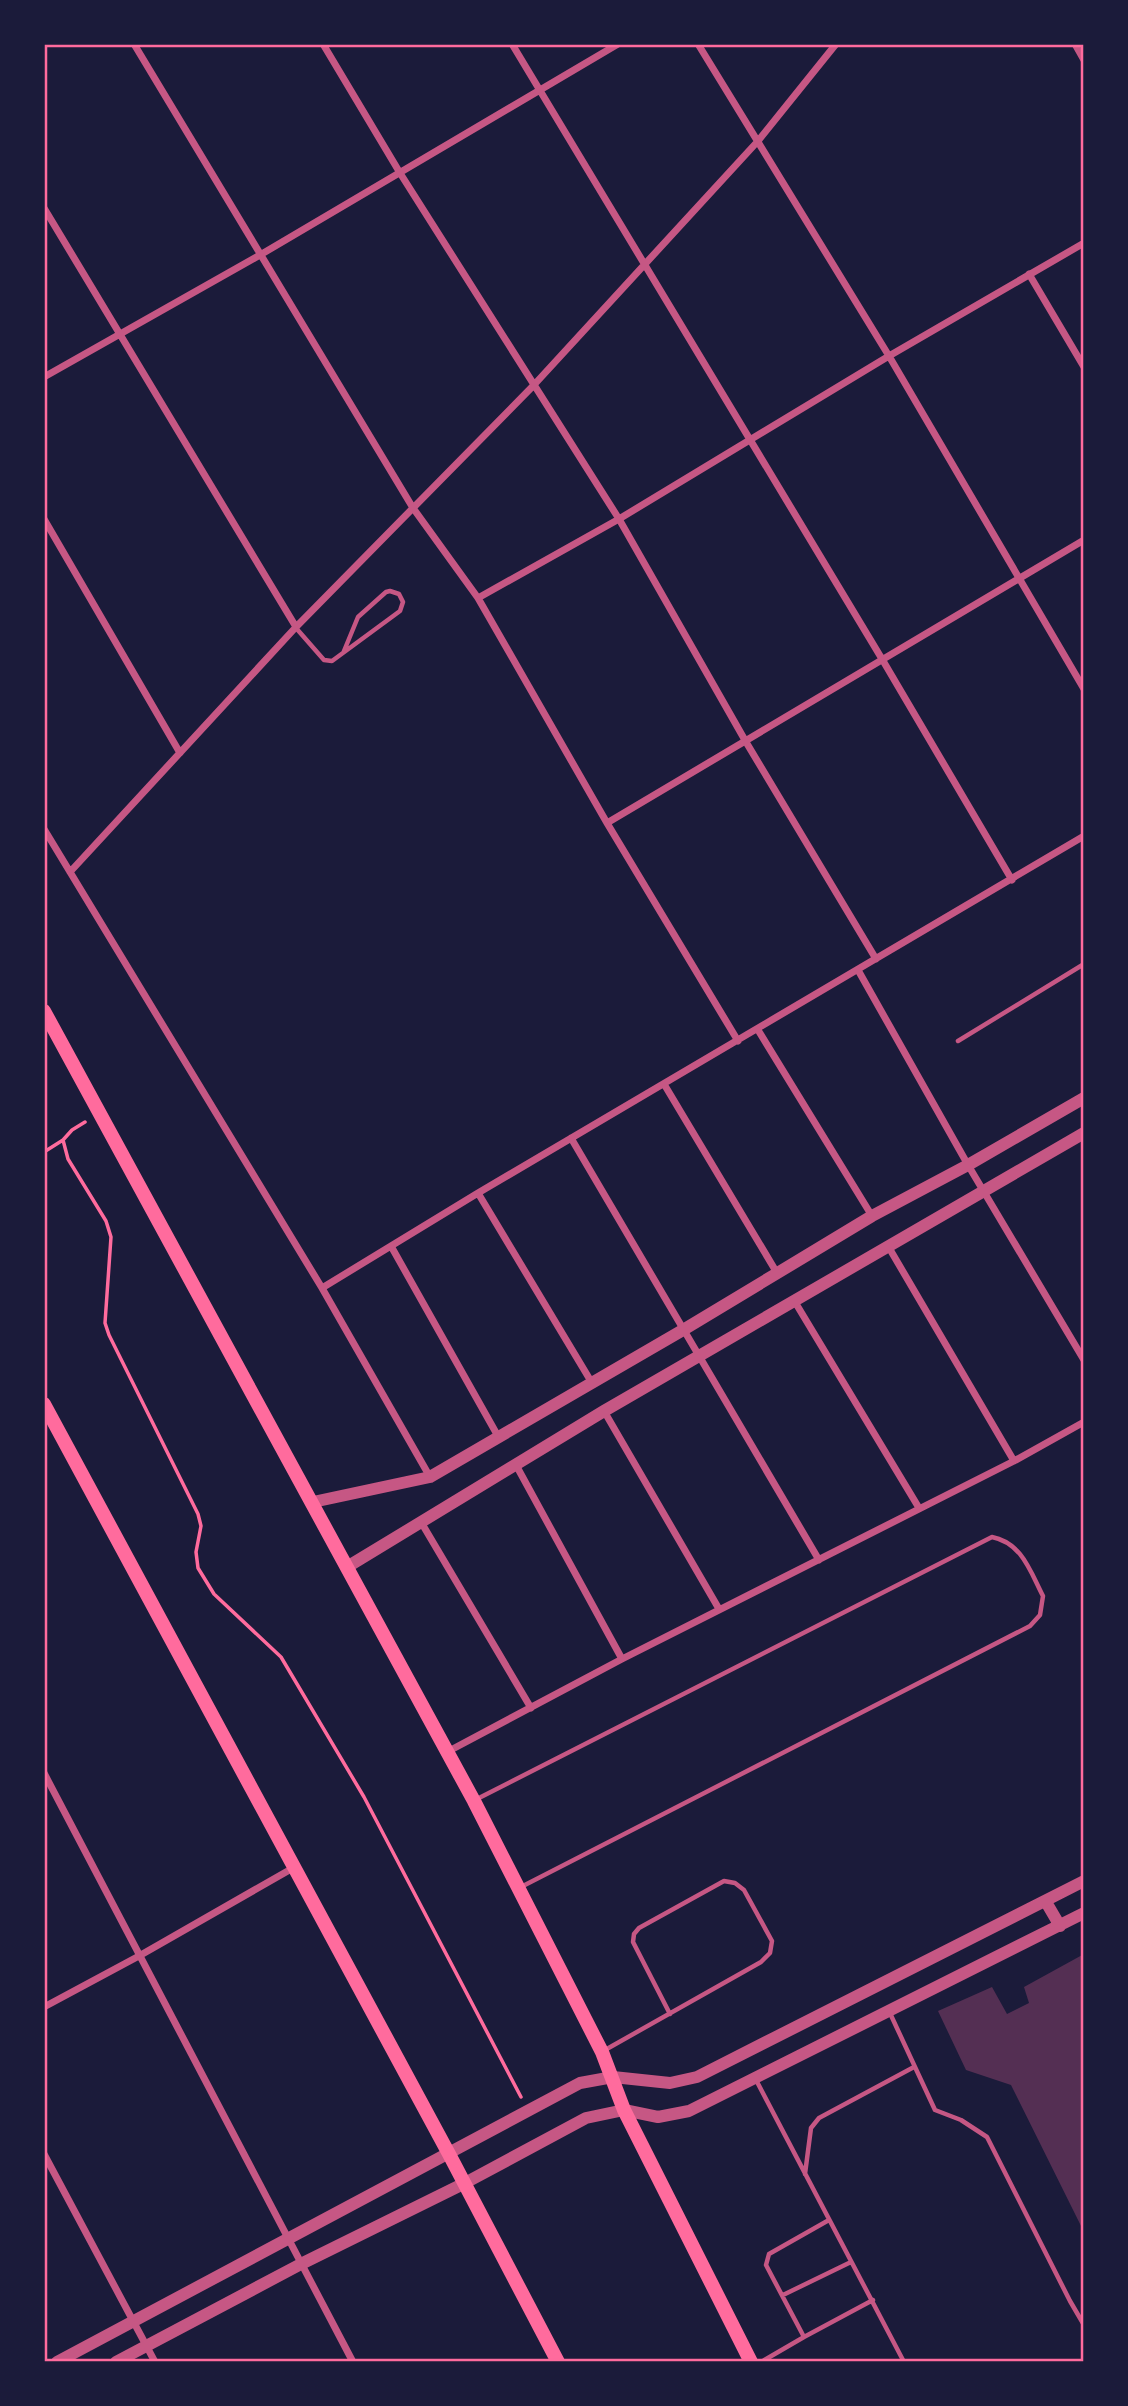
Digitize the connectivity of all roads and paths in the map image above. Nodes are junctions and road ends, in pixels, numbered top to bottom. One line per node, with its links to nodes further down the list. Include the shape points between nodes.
1 (134, 44): 14 (street)
2 (323, 44): 11 (street)
3 (512, 44): 9 (street)
4 (618, 44): 9 (street)
5 (698, 44): 10 (street)
6 (836, 44): 10 (street)
7 (1075, 44): 8 (street)
8 (1084, 60)
9 (539, 89): 11 (street); 15 (street)
10 (758, 141): 15 (street); 18 (street)
11 (400, 173): 14 (street); 21 (street)
12 (44, 208): 17 (street)
13 (1084, 243): 16 (street)
14 (260, 255): 17 (street); 23 (street)
15 (645, 263): 21 (street); 22 (street)
16 (1029, 274): 18 (street); 19 (street)
17 (119, 335): 20 (street); 29 (street)
18 (889, 356): 22 (street); 27 (street)
19 (1084, 367)
20 (44, 377)
21 (533, 386): 23 (street); 25 (street)
22 (751, 440): 25 (street); 31 (street)
23 (413, 508): 28 (street); 29 (street)
24 (44, 519): 34 (street)
25 (619, 519): 28 (street); 33 (street)
26 (1084, 540): 27 (street)
27 (1020, 579): 31 (street); 32 (street)
28 (478, 598): 35 (street)
29 (296, 627): 30 (lane, via 327,661); 34 (street)
30 (344, 651): 30 (lane, via 400,611 403,602 399,594 386,592 358,617)
31 (882, 659): 33 (street); 39 (street)
32 (1084, 689)
33 (746, 742): 35 (street); 40 (street)
34 (180, 753): 38 (street)
35 (607, 823): 45 (street)
36 (44, 829): 38 (street)
37 (1084, 836): 39 (street)
38 (70, 873): 61 (street)
39 (1012, 880): 40 (street)
40 (876, 959): 42 (street)
41 (1084, 964): 46 (lane)
42 (858, 970): 44 (street); 54 (street)
43 (44, 1012): 49 (main road)
44 (758, 1030): 45 (street); 57 (street)
45 (738, 1041): 47 (street)
46 (958, 1041)
47 (664, 1084): 51 (street); 60 (street)
48 (1084, 1097): 54 (street)
49 (98, 1114): 52 (path); 74 (main road)
50 (1083, 1136): 55 (street)
51 (571, 1138): 56 (street); 63 (street)
52 (63, 1140): 53 (path); 100 (path, via 68,1159 106,1221 111,1237 108,1335 198,1514 198,1568 214,1594 281,1657 364,1797)
53 (44, 1152)
54 (968, 1164): 55 (street); 57 (street)
55 (985, 1192): 59 (street); 65 (street)
56 (478, 1193): 58 (street); 66 (street)
57 (872, 1216): 60 (street)
58 (391, 1246): 61 (street); 70 (street)
59 (888, 1246): 62 (street); 71 (street)
60 (777, 1273): 63 (street)
61 (322, 1288): 73 (street)
62 (795, 1302): 64 (street); 75 (street)
63 (683, 1330): 64 (street); 66 (street)
64 (700, 1358): 68 (street); 77 (street)
65 (1084, 1360)
66 (592, 1383): 70 (street)
67 (44, 1404): 85 (main road)
68 (604, 1411): 72 (street); 79 (street)
69 (1084, 1422): 71 (street)
70 (499, 1438): 73 (street)
71 (1014, 1461): 75 (street)
72 (516, 1465): 76 (street); 80 (street)
73 (430, 1477): 74 (street)
74 (313, 1502): 78 (main road)
75 (919, 1508): 77 (street)
76 (420, 1521): 78 (street); 81 (street)
77 (819, 1560): 79 (street)
78 (347, 1567): 82 (main road)
79 (719, 1609): 80 (street)
80 (622, 1659): 81 (street)
81 (531, 1708): 82 (street)
82 (447, 1752): 84 (main road)
83 (44, 1773): 91 (street)
84 (474, 1801): 87 (main road); 87 (lane, via 992,1537 1017,1547 1043,1596 1040,1615 1030,1626)
85 (293, 1868): 91 (street); 102 (main road)
86 (1084, 1881): 88 (street)
87 (519, 1888): 95 (main road)
88 (1046, 1902): 90 (street); 97 (street, via 696,2077 670,2084)
89 (1084, 1913): 90 (street)
90 (1060, 1926): 93 (street)
91 (139, 1956): 92 (street); 106 (street)
92 (44, 2007)
93 (889, 2011): 96 (lane); 98 (street)
94 (670, 2014): 94 (lane, via 770,1953 772,1941 744,1890 735,1883 724,1881 634,1934 633,1942); 95 (lane)
95 (602, 2052): 97 (main road)
96 (915, 2067): 103 (lane, via 819,2118 811,2128); 112 (lane, via 935,2110 987,2137)
97 (613, 2077): 99 (main road); 100 (street, via 580,2083)
98 (754, 2078): 99 (street, via 689,2111 658,2118); 103 (lane)
99 (624, 2110): 104 (street, via 586,2118); 120 (main road)
100 (528, 2111): 102 (street)
101 (44, 2154): 111 (street)
102 (449, 2154): 104 (main road); 106 (street)
103 (805, 2174): 105 (lane)
104 (465, 2183): 108 (street); 119 (main road)
105 (830, 2220): 107 (lane); 109 (lane, via 769,2254 766,2265)
106 (289, 2240): 108 (street); 111 (street)
107 (851, 2262): 109 (lane); 110 (lane)
108 (301, 2264): 114 (street); 118 (street)
109 (783, 2295): 113 (lane)
110 (873, 2300): 113 (lane); 124 (lane)
111 (133, 2323): 114 (street); 115 (street)
112 (1084, 2325)
113 (804, 2337): 121 (lane)
114 (146, 2346): 116 (street); 117 (street)
115 (57, 2362)
116 (117, 2362)
117 (155, 2362)
118 (353, 2362)
119 (558, 2362)
120 (751, 2362)
121 (761, 2362)
122 (835, 2362): 123 (lane)
123 (852, 2362)
124 (904, 2362)

